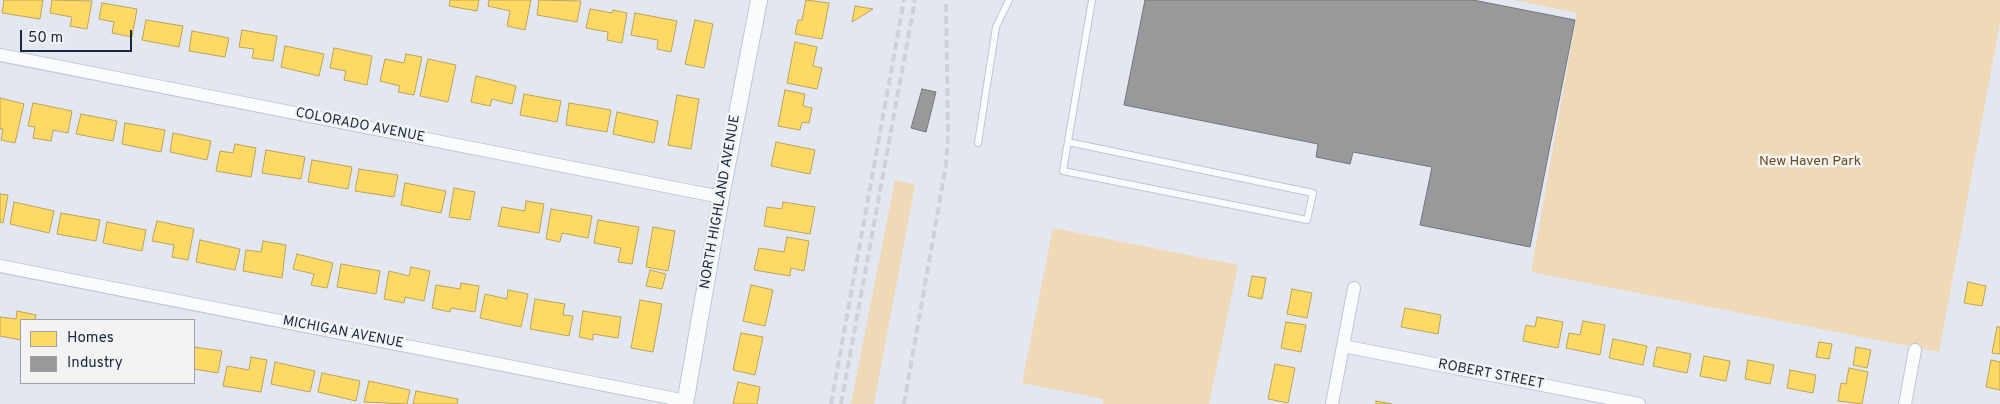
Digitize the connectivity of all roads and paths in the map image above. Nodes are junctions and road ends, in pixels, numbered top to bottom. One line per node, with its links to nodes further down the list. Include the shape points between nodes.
1 (759, 0): 7 (street, NORTH HIGHLAND AVENUE)
2 (1009, 0): 6 (lane, via 996,26)
3 (1092, 0): 5 (lane)
4 (0, 55): 7 (street, COLORADO AVENUE)
5 (1068, 142): 5 (lane, via 1062,171 1307,220 1313,193)
6 (978, 143)
7 (721, 196): 12 (street, NORTH HIGHLAND AVENUE)
8 (0, 266): 12 (street, MICHIGAN AVENUE)
9 (1354, 288): 10 (street)
10 (1343, 346): 13 (street); 14 (street, ROBERT STREET)
11 (1914, 350): 15 (street)
12 (686, 402)
13 (1332, 404)
14 (1639, 404)
15 (1905, 404)

